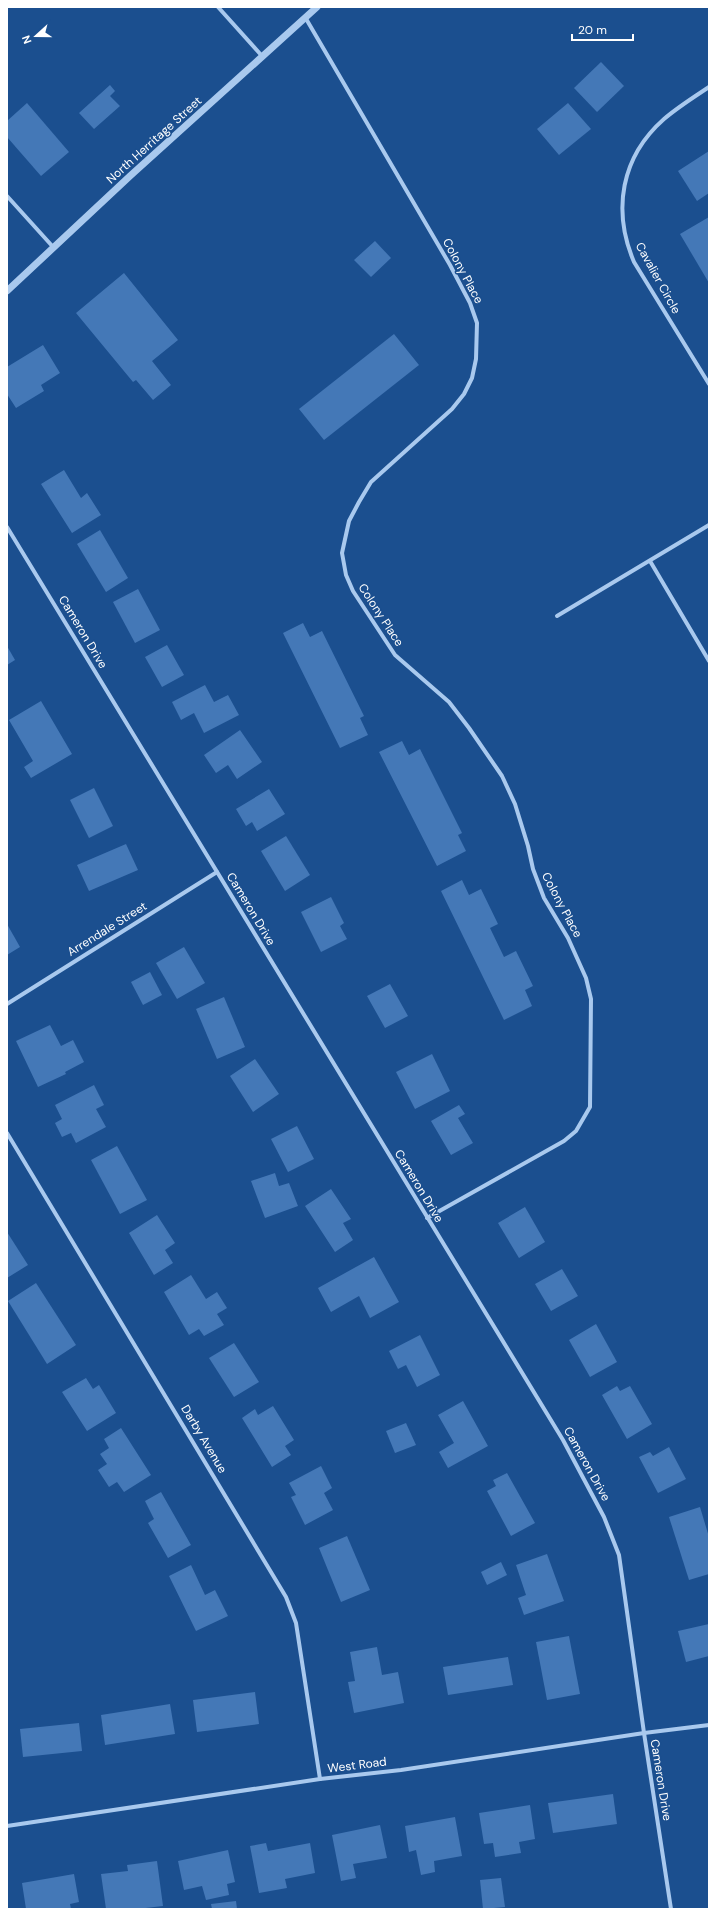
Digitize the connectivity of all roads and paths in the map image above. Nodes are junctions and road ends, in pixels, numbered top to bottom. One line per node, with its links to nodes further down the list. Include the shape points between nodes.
1 (218, 7): 4 (street)
2 (317, 7): 3 (street, North Herritage Street)
3 (305, 17): 4 (street, North Herritage Street); 18 (street, Colony Place, via 450,265 470,303 477,323 476,359 472,378 464,394 452,409 371,482 359,502 350,521 342,553 346,575 353,591 395,655 448,702 502,776 515,804 532,869 544,898 580,960 591,1000 590,1107 576,1131 564,1141)
4 (262, 56): 7 (street, North Herritage Street)
5 (709, 87): 9 (street, Cavalier Circle, via 663,120 637,151 625,180 622,223 634,262)
6 (7, 196): 7 (street)
7 (54, 248): 8 (street, North Herritage Street)
8 (7, 291)
9 (709, 384)
10 (709, 525): 12 (street)
11 (7, 527): 15 (street, Cameron Drive)
12 (650, 560): 13 (street); 14 (street)
13 (557, 616)
14 (709, 661)
15 (217, 872): 16 (street, Arrendale Street); 18 (street, Cameron Drive)
16 (7, 1004)
17 (7, 1133): 21 (street, Darby Avenue, via 286,1597 296,1622)
18 (427, 1218): 20 (street, Cameron Drive, via 563,1440 604,1517 619,1555)
19 (709, 1725): 20 (street, West Road)
20 (644, 1733): 21 (street, West Road, via 401,1770); 23 (street, Cameron Drive)
21 (320, 1779): 22 (street, West Road)
22 (7, 1826)
23 (671, 1909)

